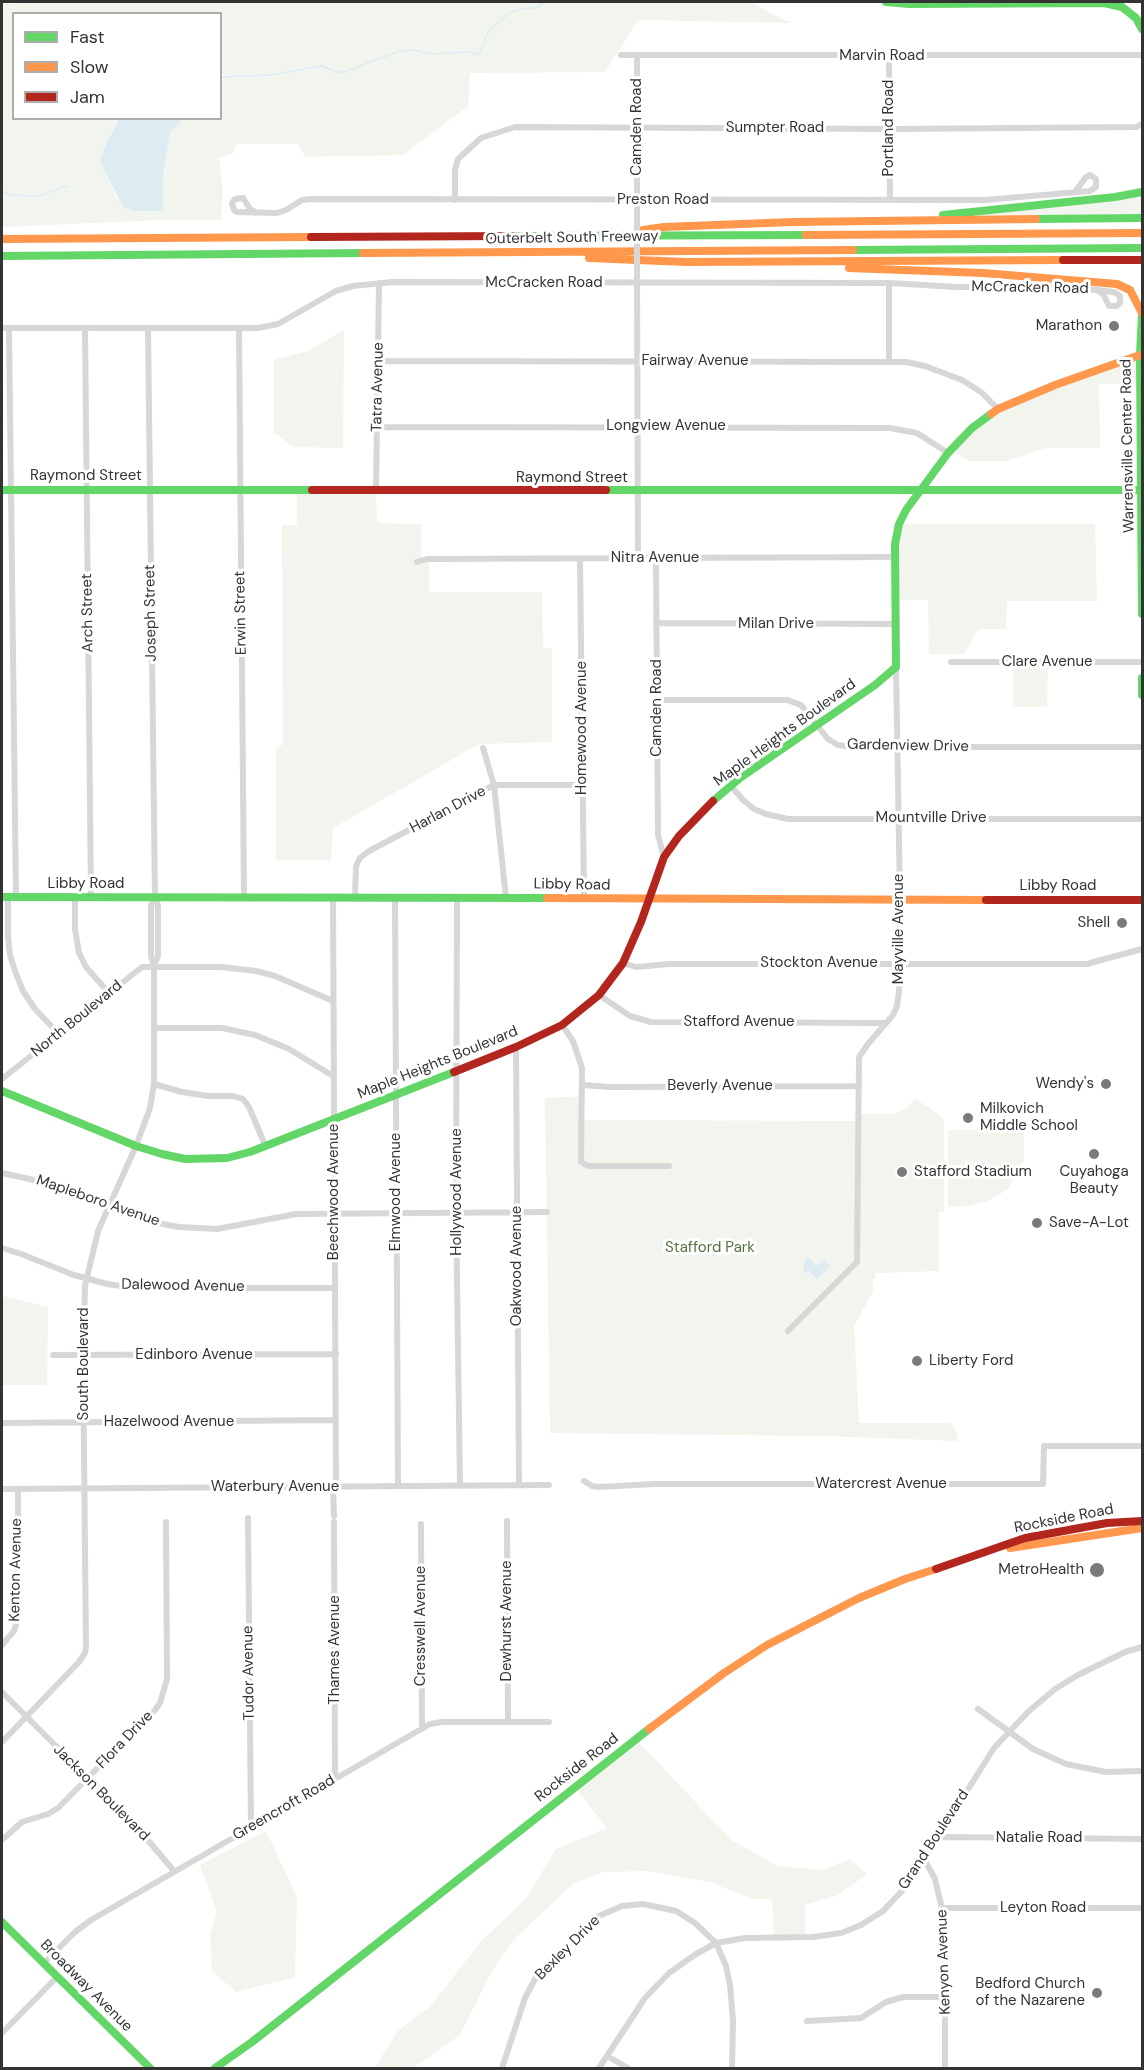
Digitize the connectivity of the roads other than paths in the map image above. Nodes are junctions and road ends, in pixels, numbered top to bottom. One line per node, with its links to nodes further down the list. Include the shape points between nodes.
1 (886, 2): 2 (main road, via 1104,3 1122,7)
2 (1143, 29)
3 (621, 55): 5 (street, Marvin Road)
4 (1143, 55): 6 (street, Marvin Road)
5 (637, 56): 6 (street, Marvin Road); 8 (street, Camden Road)
6 (889, 56): 9 (street, Portland Road)
7 (1143, 124): 9 (street, Sumpter Road, via 1136,128)
8 (637, 127): 9 (street, Sumpter Road); 12 (street, Sumpter Road, via 514,127 498,131 481,138 458,159); 13 (street, Camden Road)
9 (889, 129): 14 (street, Portland Road)
10 (1075, 192): 14 (street, Preston Road, via 985,200)
11 (1143, 192): 17 (main road, via 938,216)
12 (455, 200): 13 (street, Preston Road); 15 (street, Preston Road, via 311,199 282,212)
13 (637, 200): 14 (street, Preston Road); 27 (street, Camden Road, bridge)
14 (890, 200)
15 (255, 212)
16 (1143, 218): 17 (main road)
17 (859, 220): 19 (main road, via 664,227)
18 (1143, 233): 19 (main road, Outerbelt South Freeway)
19 (601, 236): 20 (main road, Outerbelt South Freeway)
20 (2, 239)
21 (1143, 248): 22 (main road, Outerbelt South Freeway)
22 (420, 254): 23 (main road, Outerbelt South Freeway); 25 (main road)
23 (2, 256)
24 (1143, 260): 25 (main road)
25 (814, 262): 30 (main road, via 860,269 983,273 1117,284 1131,291)
26 (379, 283): 27 (street, McCracken Road); 35 (street, McCracken Road, via 336,291 278,324); 38 (street, Tatra Avenue)
27 (638, 283): 28 (street, McCracken Road); 37 (street, Camden Road)
28 (889, 283): 29 (street, McCracken Road); 39 (street)
29 (1097, 290)
30 (1143, 314): 36 (main road, Warrensville Center Road)
31 (2, 328): 32 (street, McCracken Road)
32 (9, 328): 33 (street, McCracken Road); 45 (street)
33 (85, 328): 34 (street, McCracken Road); 46 (street, Arch Street)
34 (148, 328): 35 (street, McCracken Road); 47 (street, Joseph Street)
35 (239, 328): 48 (street, Erwin Street)
36 (1141, 355): 40 (main road); 41 (main road, Warrensville Center Road)
37 (638, 360): 38 (street, Fairway Avenue); 39 (street, Fairway Avenue); 42 (street, Camden Road)
38 (379, 361): 43 (street, Tatra Avenue)
39 (889, 361): 40 (street, Fairway Avenue, via 925,366 962,380)
40 (998, 409): 44 (main road)
41 (1142, 421): 50 (main road, Warrensville Center Road)
42 (638, 426): 43 (street, Longview Avenue); 44 (street, Longview Avenue, via 903,429 917,433); 52 (street, Camden Road)
43 (378, 427): 51 (street, Tatra Avenue)
44 (948, 453): 49 (main road)
45 (6, 490): 46 (main road, Raymond Street); 78 (street)
46 (87, 490): 47 (main road, Raymond Street); 83 (street, Arch Street)
47 (149, 490): 48 (main road, Raymond Street); 84 (street, Joseph Street)
48 (240, 490): 51 (main road, Raymond Street); 79 (street, Erwin Street)
49 (921, 490): 50 (main road, Raymond Street); 52 (main road, Raymond Street); 53 (main road, via 899,524)
50 (1142, 490): 58 (main road, Warrensville Center Road)
51 (376, 491): 52 (main road, Raymond Street)
52 (638, 491): 55 (street, Camden Road)
53 (895, 557): 56 (street, Nitra Avenue); 61 (main road)
54 (580, 559): 55 (street, Nitra Avenue); 57 (street, Nitra Avenue); 73 (street, Homewood Avenue)
55 (638, 559): 56 (street, Nitra Avenue)
56 (656, 559): 60 (street, Camden Road)
57 (417, 562)
58 (1142, 562): 59 (main road, Warrensville Center Road)
59 (1143, 614)
60 (656, 623): 61 (street, Milan Drive); 67 (street, Camden Road)
61 (895, 624): 64 (main road)
62 (951, 662): 63 (street, Clare Avenue)
63 (1143, 662)
64 (896, 667): 68 (main road, Maple Heights Boulevard); 69 (street, Mayville Avenue)
65 (1143, 678): 66 (main road)
66 (1143, 695)
67 (656, 700): 68 (street, Gardenview Drive, via 787,700 801,705); 77 (street, Camden Road, via 658,835)
68 (818, 725): 69 (street, Gardenview Drive, via 838,745); 74 (main road, Maple Heights Boulevard)
69 (897, 747): 70 (street, Gardenview Drive); 75 (street, Mayville Avenue)
70 (1143, 747)
71 (483, 748): 72 (street)
72 (494, 785): 73 (street, Harlan Drive); 81 (street, Harlan Drive, via 360,858); 87 (street)
73 (582, 785): 88 (street, Homewood Avenue)
74 (730, 786): 75 (street, Mountville Drive, via 754,809 788,819); 77 (main road, Maple Heights Boulevard, via 700,813)
75 (898, 818): 76 (street, Mountville Drive); 90 (street, Mayville Avenue)
76 (1143, 819)
77 (664, 856): 89 (main road, Maple Heights Boulevard)
78 (9, 897): 82 (main road, Libby Road); 102 (street, via 8,937 15,971 35,1009)
79 (244, 897): 80 (main road, Libby Road); 84 (main road, Libby Road)
80 (333, 897): 81 (main road, Libby Road); 98 (street, Beechwood Avenue)
81 (355, 897): 85 (main road, Libby Road)
82 (75, 898): 83 (main road, Libby Road); 96 (street, via 79,953)
83 (91, 898): 84 (main road, Libby Road)
84 (155, 898): 95 (street, South Boulevard, via 151,905)
85 (395, 898): 86 (main road, Libby Road); 111 (street, Elmwood Avenue)
86 (457, 898): 87 (main road, Libby Road); 104 (street, Hollywood Avenue)
87 (506, 898): 88 (main road, Libby Road)
88 (584, 898): 89 (main road, Libby Road)
89 (648, 899): 90 (main road, Libby Road); 93 (main road, Maple Heights Boulevard)
90 (900, 899): 91 (main road, Libby Road); 94 (street, Mayville Avenue)
91 (1143, 900)
92 (1143, 949): 94 (street, Stockton Avenue, via 1089,963)
93 (623, 963): 94 (street, Stockton Avenue, via 636,967); 97 (main road, Maple Heights Boulevard)
94 (900, 963): 99 (street, Mayville Avenue, via 897,1006)
95 (154, 966): 96 (street, North Boulevard, via 142,967); 98 (street, via 256,971); 101 (street, South Boulevard)
96 (109, 993): 102 (street, North Boulevard)
97 (599, 995): 99 (street, Stafford Avenue, via 630,1016 651,1022); 100 (main road, Maple Heights Boulevard)
98 (333, 1001): 105 (street, Beechwood Avenue)
99 (886, 1023): 109 (street, Mayville Avenue, via 859,1057)
100 (562, 1025): 103 (main road, Maple Heights Boulevard); 108 (street, via 579,1057)
101 (154, 1028): 105 (street, via 222,1028 255,1035 289,1049); 107 (street, South Boulevard)
102 (59, 1034): 106 (street, North Boulevard)
103 (516, 1047): 104 (main road, Maple Heights Boulevard); 119 (street, Oakwood Avenue)
104 (456, 1070): 111 (main road, Maple Heights Boulevard); 118 (street, Hollywood Avenue)
105 (333, 1076): 112 (street, Beechwood Avenue)
106 (2, 1079)
107 (154, 1084): 113 (street, via 182,1092 243,1099); 114 (street, South Boulevard)
108 (582, 1084): 109 (street, Beverly Avenue); 115 (street, via 584,1165)
109 (858, 1086): 126 (street, Mayville Avenue, via 856,1262)
110 (2, 1091): 114 (main road, Maple Heights Boulevard)
111 (396, 1095): 112 (main road, Maple Heights Boulevard); 122 (street, Elmwood Avenue)
112 (334, 1120): 113 (main road, Maple Heights Boulevard); 121 (street, Beechwood Avenue)
113 (265, 1145): 114 (main road, Maple Heights Boulevard, via 227,1158 205,1160)
114 (136, 1146): 117 (street, South Boulevard)
115 (669, 1166)
116 (2, 1173): 117 (street, Mapleboro Avenue, via 43,1182)
117 (108, 1207): 121 (street, Mapleboro Avenue, via 164,1225 200,1228 296,1214); 124 (street, South Boulevard)
118 (456, 1212): 119 (street, Mapleboro Avenue); 122 (street, Mapleboro Avenue); 135 (street, Hollywood Avenue)
119 (517, 1212): 120 (street, Mapleboro Avenue); 136 (street, Oakwood Avenue)
120 (547, 1212)
121 (335, 1213): 122 (street, Mapleboro Avenue); 125 (street, Beechwood Avenue)
122 (396, 1213): 139 (street, Elmwood Avenue)
123 (2, 1248): 124 (street, Dalewood Avenue)
124 (86, 1278): 125 (street, Dalewood Avenue, via 135,1288); 129 (street, South Boulevard)
125 (335, 1288): 127 (street, Beechwood Avenue)
126 (788, 1330)
127 (336, 1354): 129 (street, Edinboro Avenue); 130 (street, Beechwood Avenue)
128 (53, 1355): 129 (street, Edinboro Avenue)
129 (83, 1355): 131 (street, South Boulevard)
130 (336, 1420): 131 (street, Hazelwood Avenue); 138 (street, Beechwood Avenue)
131 (84, 1422): 132 (street, Hazelwood Avenue); 140 (street, South Boulevard)
132 (2, 1423)
133 (1143, 1446): 134 (street, Watercrest Avenue, via 1044,1446 1043,1484 598,1487)
134 (584, 1481)
135 (460, 1485): 136 (street, Waterbury Avenue); 139 (street, Waterbury Avenue)
136 (519, 1485): 137 (street, Waterbury Avenue)
137 (549, 1485)
138 (335, 1486): 139 (street, Waterbury Avenue); 140 (street, Waterbury Avenue); 144 (street, Beechwood Avenue)
139 (398, 1486)
140 (86, 1488): 142 (street, Waterbury Avenue); 155 (street, South Boulevard, via 85,1653)
141 (2, 1489): 142 (street, Waterbury Avenue)
142 (18, 1489): 151 (street, Kenton Avenue, via 18,1619)
143 (248, 1518): 164 (street, Tudor Avenue)
144 (334, 1519): 162 (street, Thames Avenue)
145 (507, 1521): 156 (street, Dewhurst Avenue)
146 (1143, 1521): 150 (main road, Rockside Road, via 1065,1530 1025,1538)
147 (166, 1522): 163 (street, Flora Drive, via 165,1691 155,1710)
148 (421, 1524): 158 (street, Cresswell Avenue)
149 (1143, 1528): 150 (main road, Rockside Road)
150 (992, 1551): 181 (main road, Rockside Road, via 859,1598 800,1627 724,1673)
151 (2, 1645)
152 (1143, 1647): 159 (street, Grand Boulevard, via 1097,1665 1055,1689)
153 (2, 1692): 155 (street, Jackson Boulevard)
154 (978, 1709): 159 (street)
155 (26, 1717): 160 (street, South Boulevard); 163 (street, Jackson Boulevard)
156 (508, 1722): 157 (street, Greencroft Road); 158 (street, Greencroft Road, via 442,1722)
157 (549, 1722)
158 (422, 1729): 162 (street, Greencroft Road)
159 (1009, 1732): 161 (street, via 1033,1749 1066,1764 1106,1772); 165 (street, Grand Boulevard, via 994,1748)
160 (2, 1742)
161 (1143, 1771)
162 (335, 1778): 164 (street, Greencroft Road)
163 (88, 1779): 167 (street, Flora Drive, via 53,1812 22,1822); 169 (street, Jackson Boulevard)
164 (251, 1827): 169 (street, Greencroft Road)
165 (936, 1839): 166 (street, Natalie Road); 168 (street, Grand Boulevard)
166 (1143, 1839)
167 (2, 1840)
168 (924, 1859): 170 (street, Kenyon Avenue, via 935,1879); 173 (street, Grand Boulevard, via 883,1911 851,1929 825,1936 763,1936)
169 (174, 1871): 174 (street, Greencroft Road, via 75,1932)
170 (943, 1908): 171 (street, Leyton Road); 176 (street, Kenyon Avenue)
171 (1143, 1908)
172 (2, 1922): 174 (main road, Broadway Avenue)
173 (716, 1943): 179 (street, Grand Boulevard, via 661,1981 645,1998); 182 (street, Bexley Drive, via 695,1923 667,1908 634,1904 599,1916 535,1979); 185 (street, via 729,1985)
174 (44, 1963): 175 (main road, Broadway Avenue)
175 (57, 1977): 178 (street); 180 (main road, Broadway Avenue)
176 (946, 1996): 177 (street, via 903,1997 886,2002 861,2018); 186 (street, Kenyon Avenue)
177 (807, 2021)
178 (2, 2033)
179 (607, 2056): 183 (street, Grand Boulevard); 184 (street)
180 (150, 2068)
181 (215, 2068)
182 (502, 2068)
183 (598, 2068)
184 (628, 2068)
185 (732, 2068)
186 (945, 2068)

